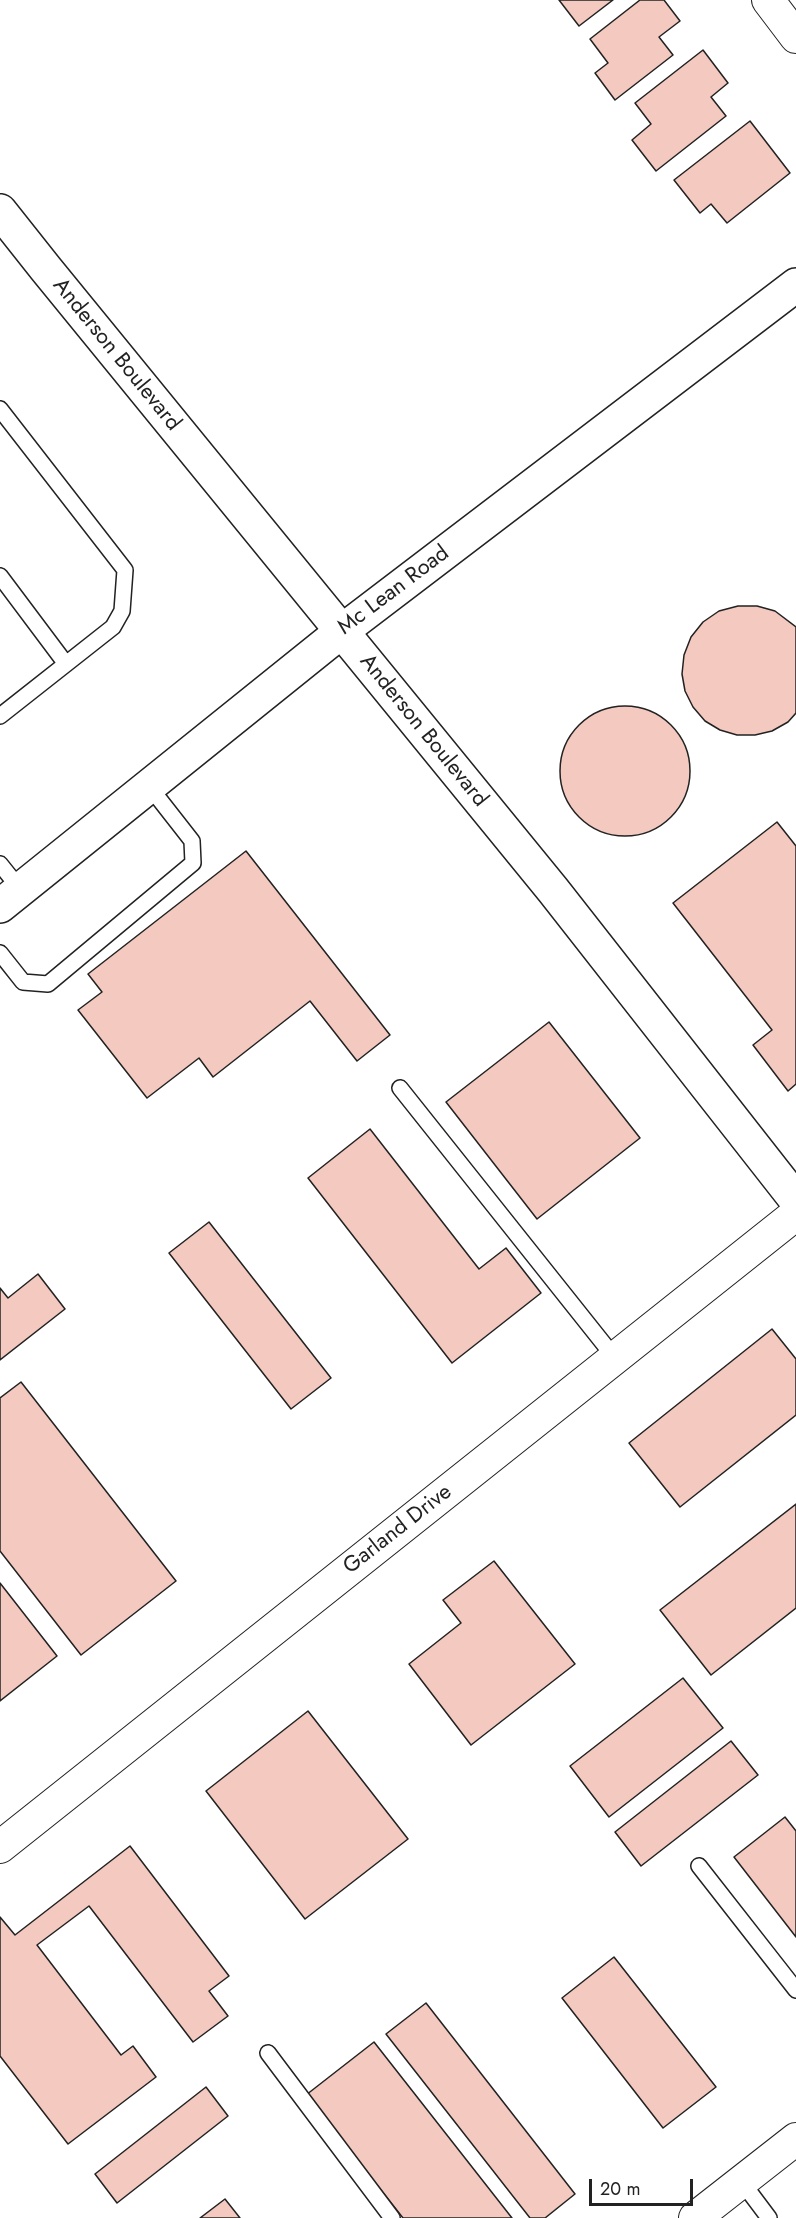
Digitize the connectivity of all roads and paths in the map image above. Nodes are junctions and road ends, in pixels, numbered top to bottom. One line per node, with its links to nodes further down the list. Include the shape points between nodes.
1 (768, 0): 2 (street)
2 (796, 37)
3 (0, 211): 7 (street, Anderson Boulevard)
4 (796, 285): 7 (street, Mc Lean Road)
5 (0, 410): 8 (lane, via 125,570 122,610 113,627)
6 (0, 576): 8 (lane)
7 (342, 631): 10 (street, Mc Lean Road); 15 (street, Anderson Boulevard, via 553,890)
8 (66, 664): 9 (lane)
9 (0, 716)
10 (149, 786): 12 (street, Mc Lean Road); 13 (lane, via 192,841 193,863 48,984 23,982)
11 (0, 864): 12 (lane)
12 (10, 898)
13 (0, 953)
14 (400, 1088): 17 (lane)
15 (796, 1200)
16 (796, 1214): 17 (street, Garland Drive)
17 (615, 1358): 18 (street, Garland Drive)
18 (0, 1847)
19 (699, 1866): 20 (lane)
20 (796, 1990)
21 (268, 2053): 24 (lane)
22 (796, 2139): 23 (street)
23 (742, 2182): 25 (street); 26 (lane)
24 (392, 2218)
25 (695, 2218)
26 (769, 2218)

